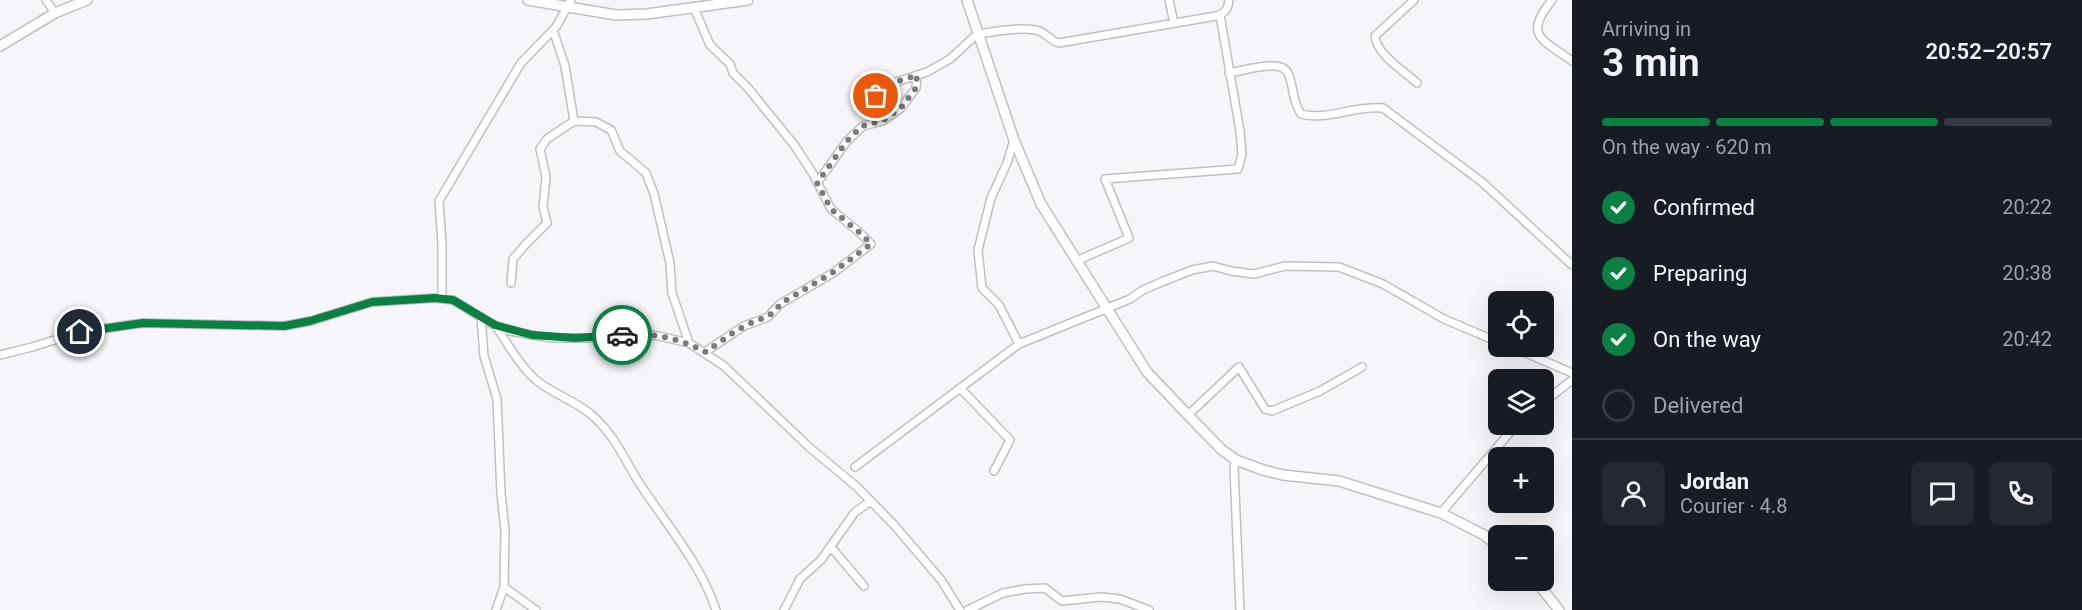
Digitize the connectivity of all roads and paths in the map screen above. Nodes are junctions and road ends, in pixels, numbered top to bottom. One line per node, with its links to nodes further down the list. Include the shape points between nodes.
1 (46, 0): 12 (street)
2 (87, 0): 12 (street)
3 (528, 0): 10 (street)
4 (748, 0): 11 (street)
5 (967, 0): 16 (street)
6 (1169, 0): 14 (street)
7 (1229, 0): 13 (street, via 1228,9)
8 (1414, 0): 21 (street, via 1375,36 1380,51)
9 (1552, 0): 18 (street, via 1536,28 1541,38)
10 (569, 4): 11 (street, via 616,15); 15 (street)
11 (694, 8): 25 (street, via 710,45 730,64 733,73 795,146)
12 (56, 13): 17 (street)
13 (1220, 15): 14 (street); 19 (street)
14 (1174, 23): 16 (street, via 1059,43 1037,30)
15 (553, 30): 23 (street); 29 (street, via 521,63 439,201)
16 (977, 34): 20 (street, via 950,59); 24 (street)
17 (0, 46)
18 (1572, 61)
19 (1229, 74): 26 (street, via 1240,131 1242,154 1238,170 1105,179 1129,238); 27 (street, via 1281,67 1288,72 1301,114 1311,117 1370,106 1383,108 1482,182)
20 (917, 75): 22 (street); 25 (street, via 916,88 901,108 882,121 862,126)
21 (1417, 83)
22 (876, 96)
23 (574, 121): 28 (street, via 547,139 540,149 546,177 543,207 548,223 513,259); 34 (street, via 596,122 611,130 620,151 646,173 670,262 672,293)
24 (1014, 140): 26 (street, via 1041,204); 35 (street, via 991,198 978,250 982,288 999,305)
25 (817, 183): 36 (street, via 831,209 871,244 780,304 768,317 744,326)
26 (1076, 261): 30 (street)
27 (1572, 265)
28 (511, 282)
29 (441, 299): 31 (street, via 453,300); 37 (street, via 372,302 284,326 143,323 80,332)
30 (1106, 309): 33 (street, via 1164,281 1213,266 1254,274 1285,266 1339,267 1383,284); 35 (street); 44 (street, via 1147,372)
31 (481, 317): 32 (street); 54 (street, via 484,356 497,399 505,530)
32 (495, 325): 34 (street, via 552,338 638,334); 58 (street, via 537,381 592,415 613,437 687,553)
33 (1488, 338)
34 (688, 343): 36 (street)
35 (1019, 344): 42 (street)
36 (705, 352): 49 (street)
37 (0, 355)
38 (1535, 357): 40 (street)
39 (1362, 367): 44 (street, via 1320,391 1272,411 1265,409 1239,367)
40 (1572, 373)
41 (1572, 380): 43 (street)
42 (960, 388): 47 (street); 48 (street, via 1010,440)
43 (1554, 394)
44 (1188, 415): 46 (street)
45 (1508, 435): 50 (street)
46 (1236, 460): 50 (street, via 1283,475 1339,481); 63 (street)
47 (855, 467)
48 (994, 471)
49 (871, 501): 52 (street, via 855,512); 60 (street, via 940,580)
50 (1441, 513): 51 (street)
51 (1488, 539)
52 (831, 546): 53 (street); 59 (street, via 800,579)
53 (864, 586)
54 (504, 587): 56 (street); 57 (street)
55 (1543, 591): 64 (street)
56 (496, 610)
57 (536, 610)
58 (716, 610)
59 (784, 610)
60 (960, 610)
61 (968, 610): 62 (street, via 1003,593 1045,588 1062,601 1101,597 1120,599)
62 (1149, 610)
63 (1240, 610)
64 (1559, 610)

